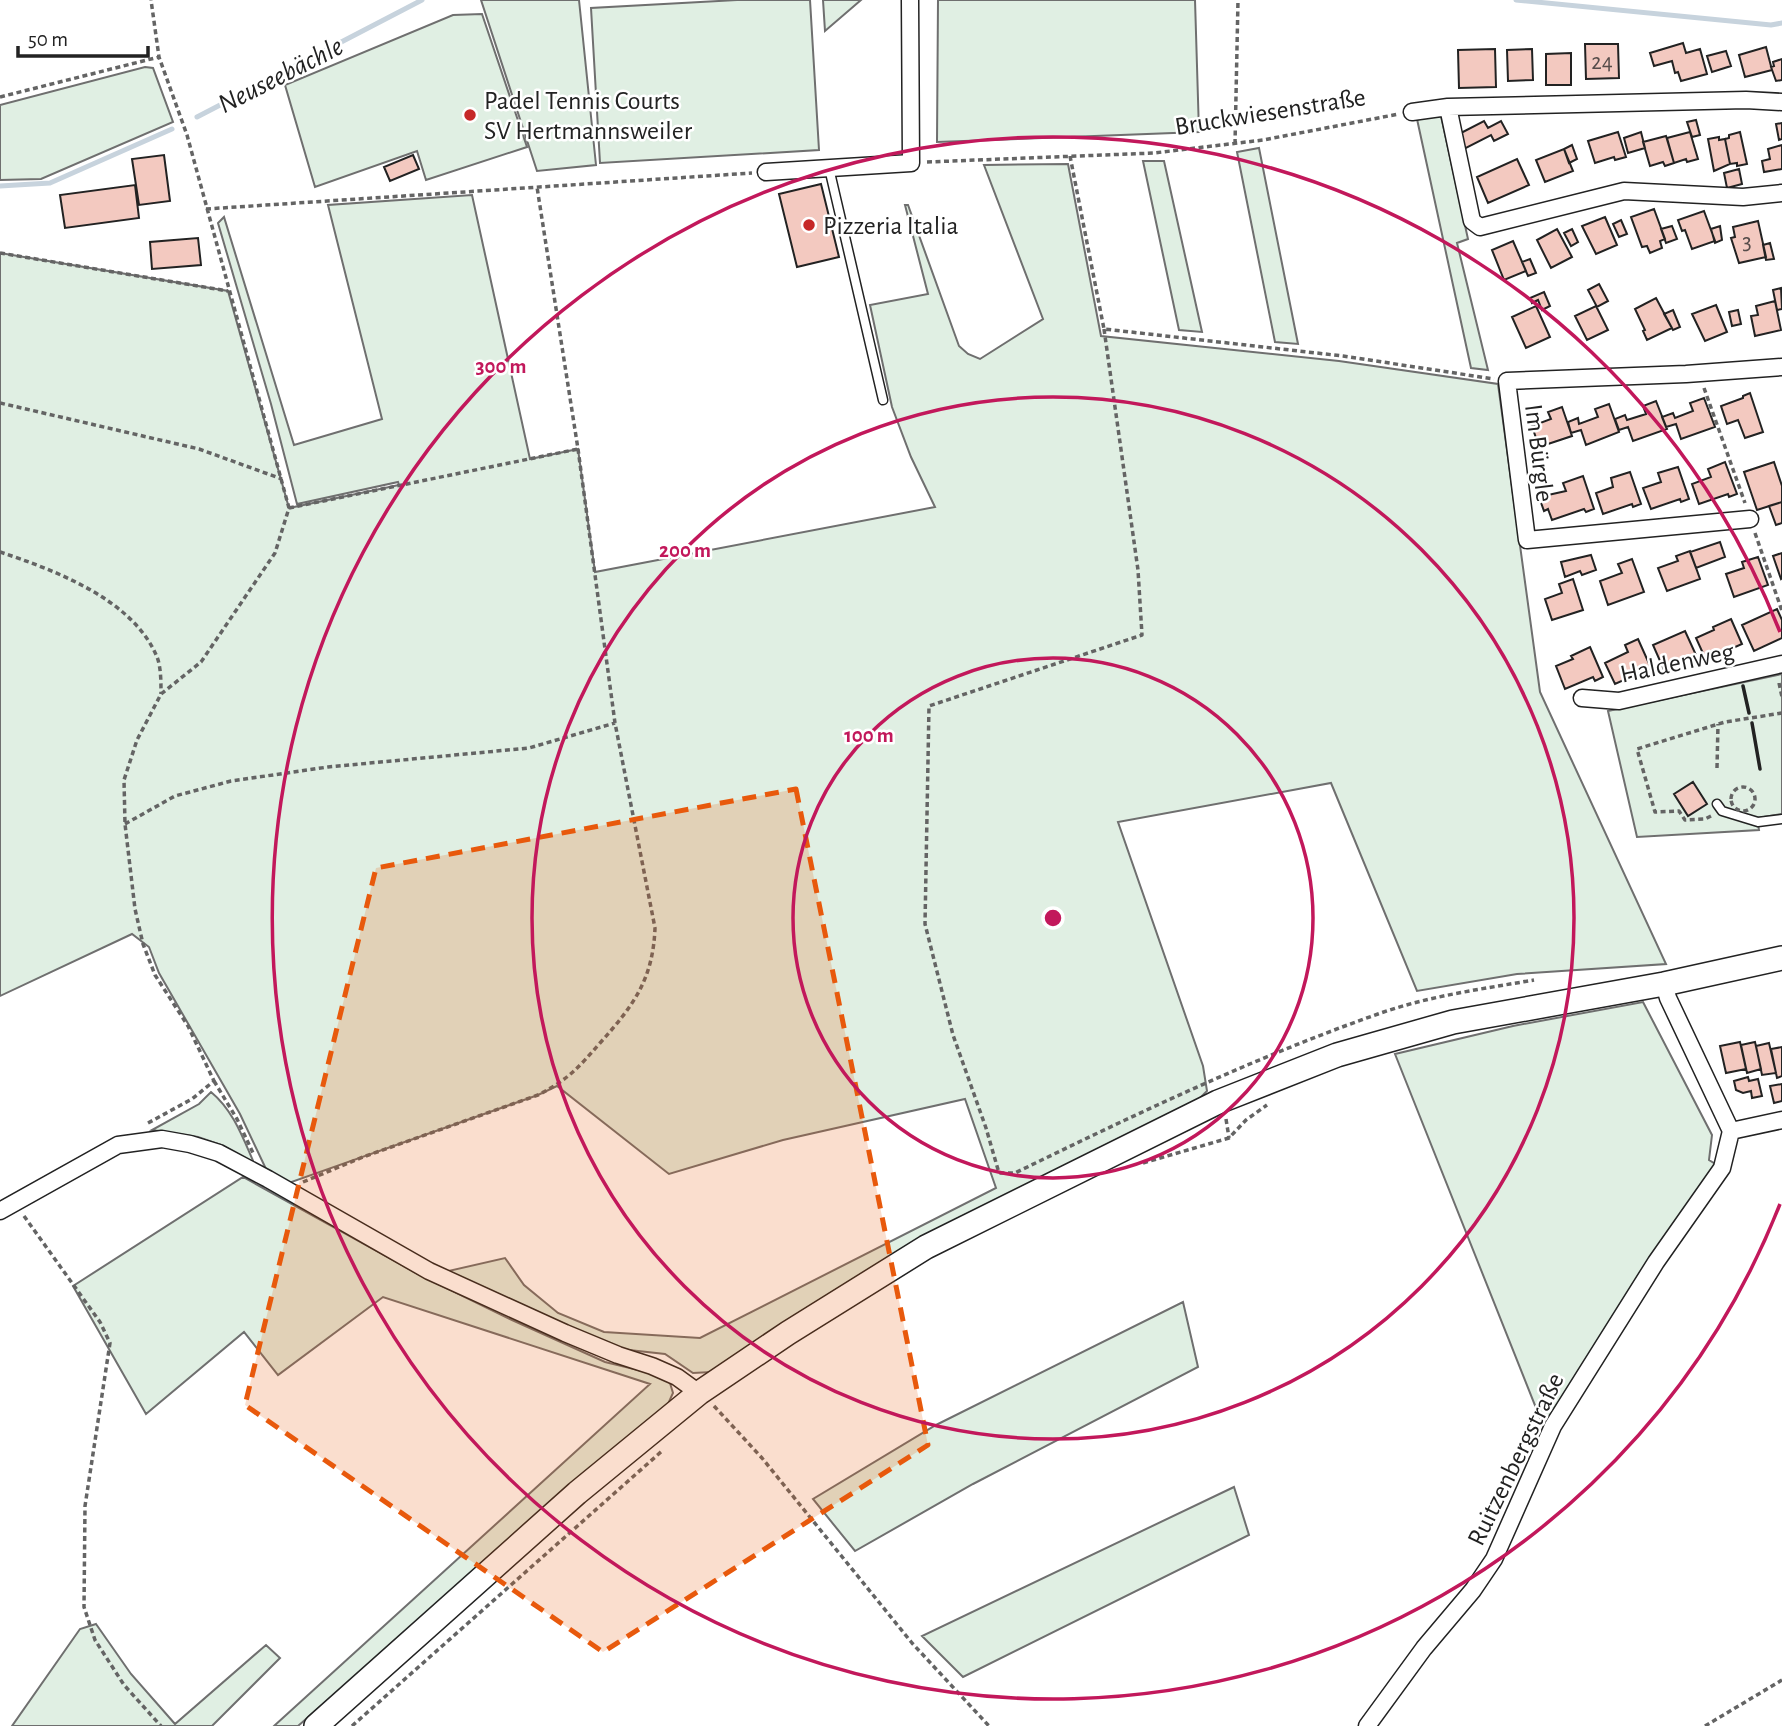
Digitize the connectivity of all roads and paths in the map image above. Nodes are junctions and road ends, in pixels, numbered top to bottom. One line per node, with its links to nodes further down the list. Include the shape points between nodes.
1 (150, 0): 4 (path)
2 (910, 0): 11 (street)
3 (1238, 0): 9 (path)
4 (159, 57): 5 (path); 16 (path, via 187,135)
5 (0, 97)
6 (1782, 102): 7 (street)
7 (1448, 107): 8 (street); 15 (street, via 1472,221 1480,227 1624,191 1743,197)
8 (1412, 112): 9 (path, Bruckwiesenstraße)
9 (1235, 144): 10 (path, Bruckwiesenstraße)
10 (1070, 156): 11 (path, Bruckwiesenstraße); 19 (path)
11 (911, 163): 12 (street)
12 (829, 168): 13 (street); 23 (lane)
13 (766, 172): 14 (path)
14 (537, 187): 16 (path); 25 (path)
15 (1782, 193)
16 (206, 209): 18 (path)
17 (0, 253): 18 (path)
18 (228, 290): 26 (path)
19 (1104, 329): 21 (path, via 1343,356); 46 (path, via 1138,570 1142,635 929,706 925,924 953,1035 999,1173 1015,1173 1161,1102 1379,1013)
20 (1782, 367): 21 (street, Im Bürgle)
21 (1507, 381): 29 (street, Im Bürgle, via 1527,540)
22 (1706, 394): 27 (path)
23 (883, 400)
24 (0, 403): 26 (path, via 199,449)
25 (578, 449): 28 (path); 38 (path)
26 (282, 479): 28 (path)
27 (1742, 493)
28 (289, 508): 34 (path, via 275,553 201,662)
29 (1750, 519): 31 (path)
30 (0, 552): 34 (path, via 71,579 121,612 157,657)
31 (1782, 611)
32 (1782, 664): 36 (street, Haldenweg, via 1619,701)
33 (1779, 683): 35 (path)
34 (162, 694): 44 (path, via 136,740 127,767)
35 (1782, 697)
36 (1582, 698)
37 (1782, 713): 39 (path)
38 (615, 723): 44 (path, via 529,748 231,781 175,796); 55 (path, via 655,928 654,953 628,1013 557,1086 322,1172)
39 (1718, 724): 40 (path); 42 (path, via 1637,749 1655,812 1679,811 1685,820 1705,819)
40 (1717, 768)
41 (1745, 787): 41 (path, via 1756,798 1753,806 1742,811 1731,798 1734,790)
42 (1720, 808): 43 (lane, via 1758,822)
43 (1782, 819)
44 (125, 824): 48 (path, via 144,944 155,975 188,1026)
45 (1782, 958): 47 (street)
46 (1534, 979)
47 (1664, 985): 52 (street); 58 (street, via 1408,1034 1337,1055 1219,1102 926,1247)
48 (214, 1081): 51 (path); 54 (path)
49 (1275, 1099): 53 (path, via 1229,1138)
50 (1782, 1120): 52 (street)
51 (148, 1123)
52 (1731, 1130): 65 (street, Ruitzenbergstraße, via 1722,1168 1656,1262 1553,1426 1494,1559)
53 (1143, 1163)
54 (268, 1179): 55 (street); 56 (street, via 219,1153 162,1139 118,1144)
55 (290, 1192): 58 (street, via 440,1276 618,1356 677,1377)
56 (15, 1203): 57 (street); 61 (path, via 100,1322 110,1343 85,1506 84,1607 95,1640 124,1685)
57 (0, 1212)
58 (699, 1393): 62 (street, via 566,1502); 64 (path, via 762,1458 912,1643)
59 (664, 1450): 63 (path)
60 (1782, 1680): 66 (path)
61 (162, 1726)
62 (316, 1726)
63 (352, 1726)
64 (989, 1726)
65 (1367, 1726)
66 (1705, 1726)

